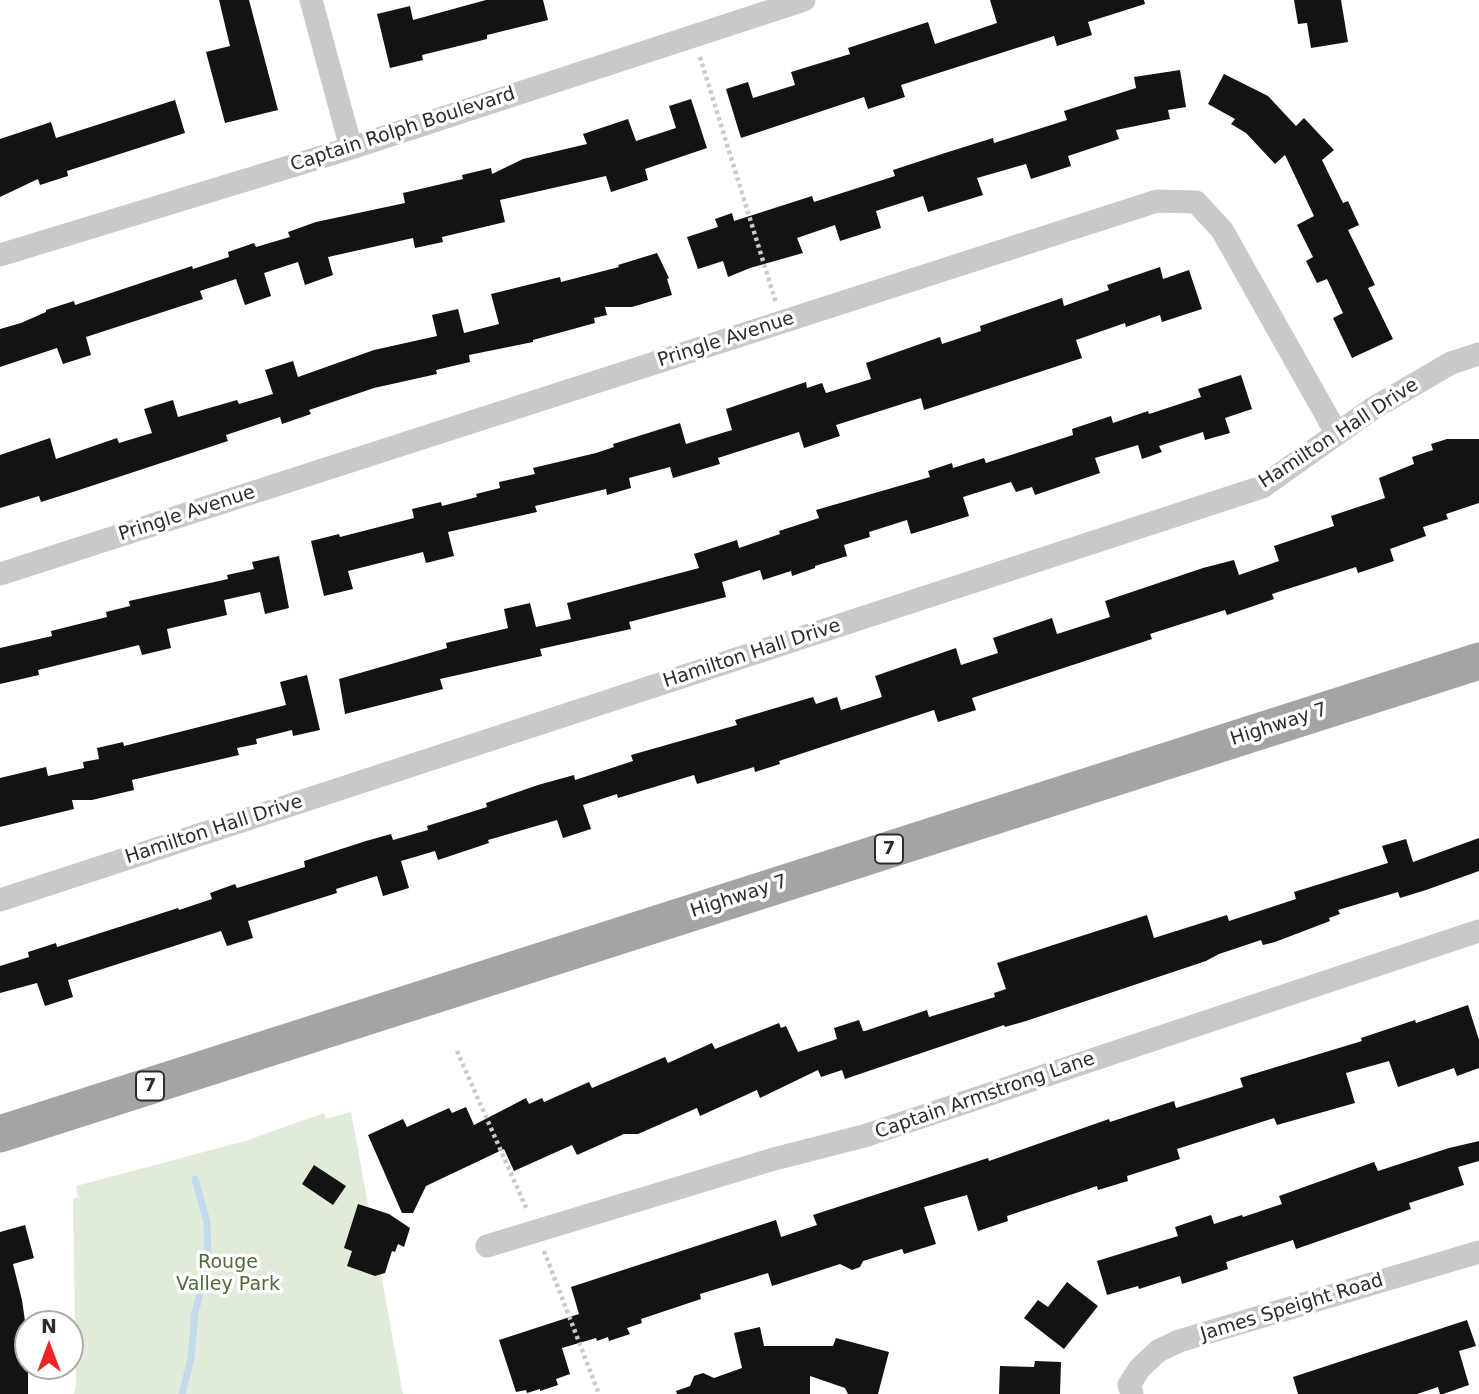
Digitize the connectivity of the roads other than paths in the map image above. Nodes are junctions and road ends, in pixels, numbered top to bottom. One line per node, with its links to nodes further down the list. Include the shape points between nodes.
1 (311, 0): 3 (street)
2 (804, 0): 3 (street, Captain Rolph Boulevard)
3 (351, 148): 4 (street, Captain Rolph Boulevard)
4 (0, 255)
5 (1479, 354): 6 (street, Hamilton Hall Drive, via 1451,362)
6 (1337, 434): 7 (street, Pringle Avenue, via 1222,230 1196,202 1157,201); 9 (street, Hamilton Hall Drive, via 1262,486)
7 (0, 574)
8 (1479, 661): 11 (main road, Highway 7 / 7)
9 (0, 900)
10 (1479, 931): 12 (street, Captain Armstrong Lane, via 864,1136)
11 (0, 1134)
12 (487, 1246)
13 (1479, 1252): 14 (street, James Speight Road, via 1179,1341 1158,1351 1140,1368 1129,1385)
14 (1132, 1394)

